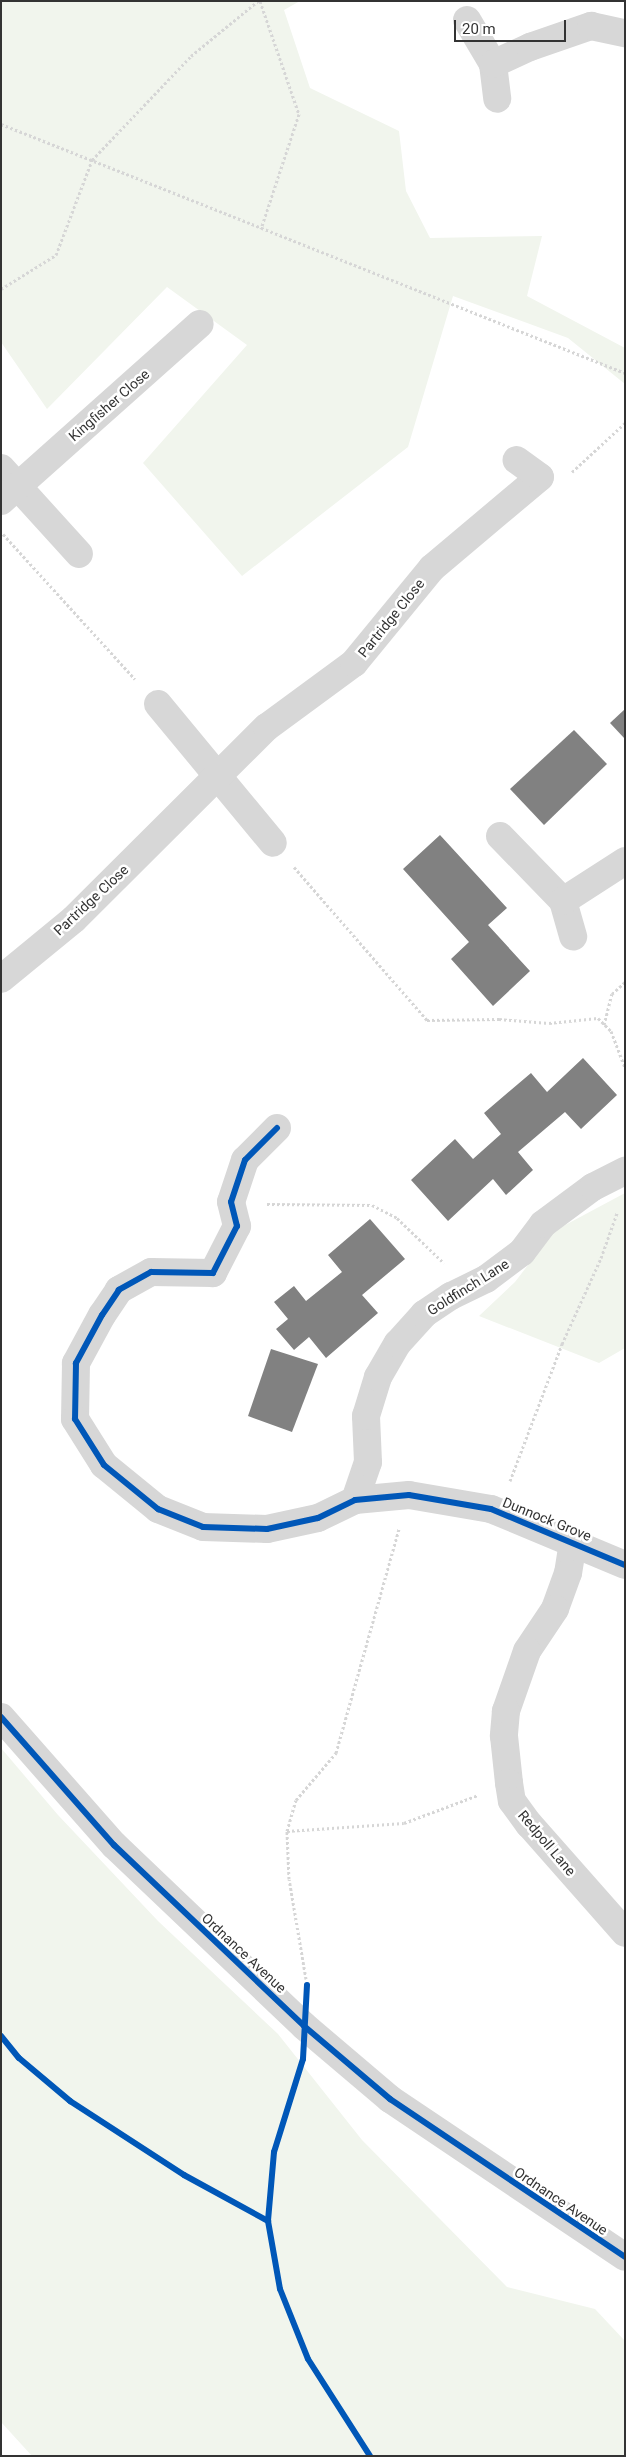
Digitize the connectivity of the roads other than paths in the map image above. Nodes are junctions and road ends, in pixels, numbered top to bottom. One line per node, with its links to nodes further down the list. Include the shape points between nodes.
1 (467, 20): 3 (street)
2 (625, 33): 3 (street, via 591,26)
3 (493, 64): 4 (street)
4 (497, 99)
5 (200, 324): 7 (street, Kingfisher Close)
6 (517, 460): 10 (street, Partridge Close, via 540,477 432,568 354,663 266,727)
7 (7, 485): 8 (street, Kingfisher Close)
8 (79, 554)
9 (158, 704): 10 (street)
10 (219, 775): 12 (street); 16 (street, Partridge Close, via 74,919)
11 (500, 836): 14 (street)
12 (273, 843)
13 (625, 861): 14 (street)
14 (563, 901): 15 (street)
15 (572, 937)
16 (1, 979)
17 (277, 1128): 19 (street, Dunnock Grove, via 246,1160 231,1202 237,1226 213,1273 151,1272 119,1290 76,1363 75,1418 104,1466 158,1509 204,1527 266,1529 318,1518)
18 (625, 1171): 19 (street, Goldfinch Lane, via 593,1187 543,1224 522,1252 486,1279 424,1314 398,1343 378,1377 366,1416 368,1462)
19 (356, 1500): 20 (street, Dunnock Grove, via 409,1495 491,1510)
20 (573, 1542): 21 (street, Dunnock Grove); 23 (street, Redpoll Lane, via 568,1573 555,1609 527,1651 506,1711 504,1736 509,1783 512,1801 518,1809)
21 (625, 1565)
22 (1, 1717): 24 (street, Ordnance Avenue, via 114,1845 304,2026 390,2099)
23 (625, 1933)
24 (625, 2257)

